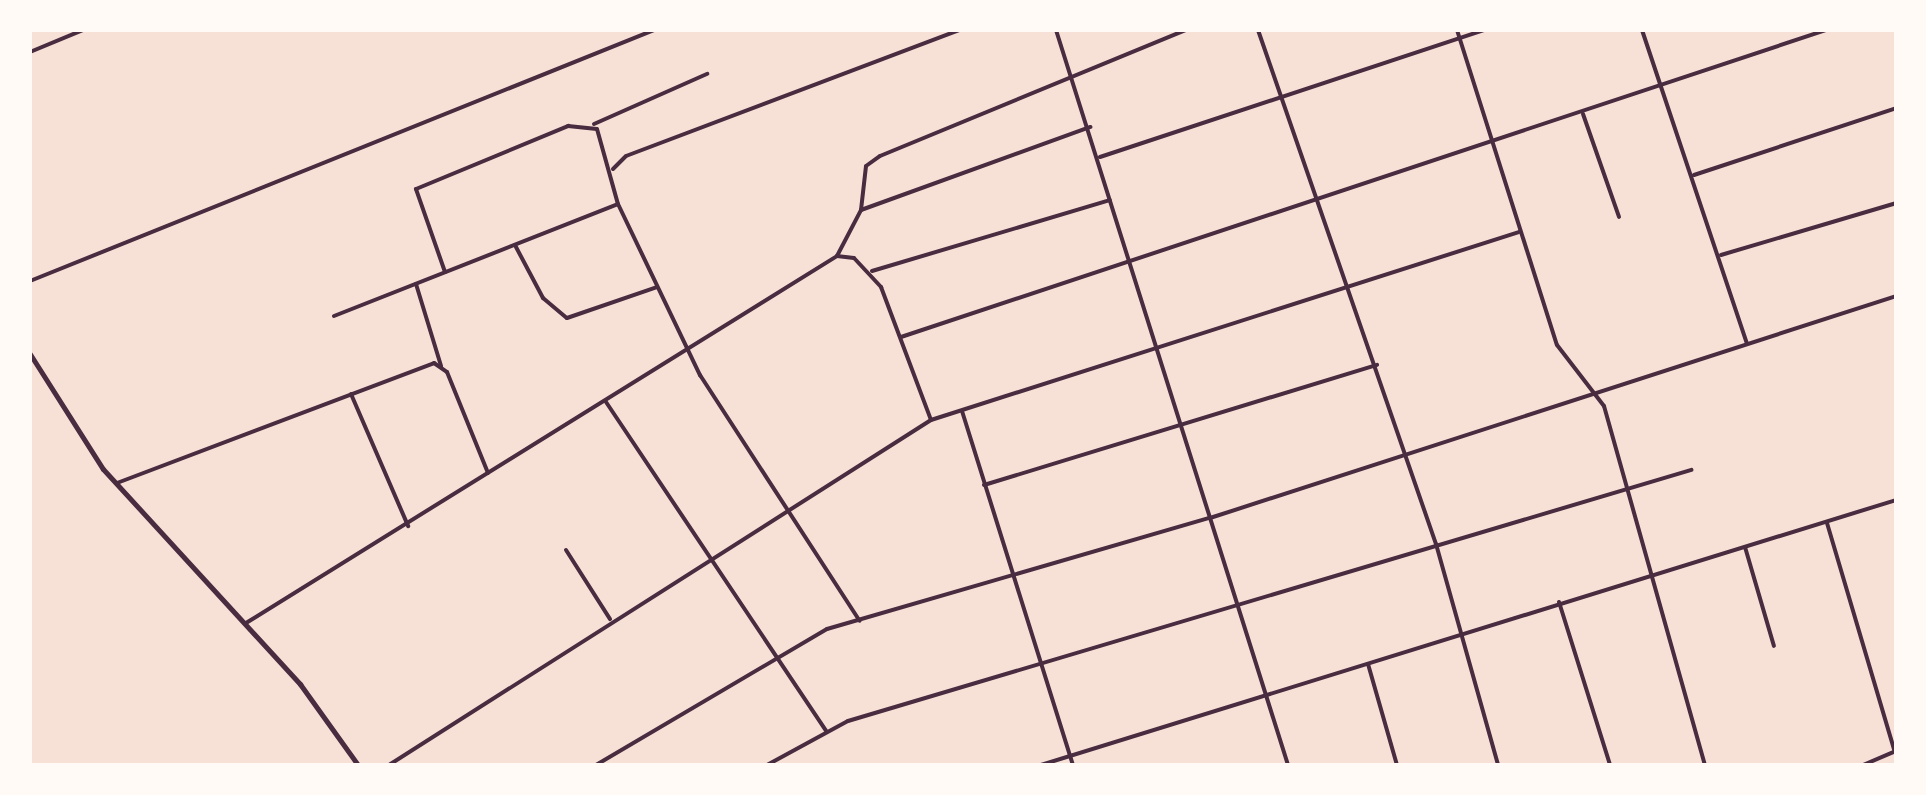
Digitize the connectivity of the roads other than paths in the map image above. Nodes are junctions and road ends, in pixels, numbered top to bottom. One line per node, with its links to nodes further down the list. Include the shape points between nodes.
1 (83, 30): 12 (street)
2 (654, 30): 40 (street)
3 (959, 30): 23 (street)
4 (1056, 30): 13 (street)
5 (1186, 30): 13 (street)
6 (1258, 30): 16 (street)
7 (1456, 30): 11 (street)
8 (1485, 30): 11 (street)
9 (1642, 30): 15 (street)
10 (1826, 30): 15 (street)
11 (1459, 38): 16 (street); 21 (street)
12 (30, 52)
13 (1072, 72): 20 (street); 31 (street, via 1053,88 880,156 866,166)
14 (708, 74): 19 (street)
15 (1664, 85): 18 (street); 26 (street)
16 (1279, 98): 24 (street); 28 (street)
17 (1896, 108): 26 (street)
18 (1583, 114): 21 (street); 32 (street)
19 (592, 126): 22 (street); 39 (street, via 568,126 416,189)
20 (1090, 127): 24 (street); 31 (street)
21 (1490, 141): 28 (street); 33 (street)
22 (609, 154): 23 (street); 25 (street)
23 (626, 156): 25 (street)
24 (1099, 157): 27 (street)
25 (613, 170): 30 (street)
26 (1694, 175): 36 (street)
27 (1112, 200): 37 (street); 38 (street)
28 (1320, 203): 37 (street); 42 (street)
29 (1896, 203): 36 (street)
30 (618, 204): 34 (street); 43 (street)
31 (861, 210): 35 (street)
32 (1618, 217)
33 (1519, 232): 42 (street); 54 (street, via 1556,345)
34 (516, 245): 39 (street); 43 (street, via 542,298 567,318)
35 (837, 256): 38 (street); 49 (street)
36 (1721, 256): 47 (street)
37 (1132, 264): 46 (street); 48 (street)
38 (872, 271): 46 (street)
39 (445, 272): 41 (street)
40 (30, 282)
41 (416, 284): 45 (street); 52 (street)
42 (1351, 284): 48 (street); 51 (street)
43 (657, 287): 49 (street)
44 (1896, 296): 47 (street)
45 (334, 316)
46 (900, 338): 57 (street)
47 (1747, 344): 54 (street)
48 (1158, 348): 56 (street); 58 (street)
49 (688, 351): 55 (street); 66 (street)
50 (31, 356): 62 (main road)
51 (1377, 365): 58 (street); 59 (street)
52 (441, 366): 53 (street); 61 (street)
53 (351, 394): 62 (street); 69 (street)
54 (1593, 395): 59 (street); 64 (street)
55 (606, 402): 61 (street); 73 (street)
56 (962, 411): 57 (street); 63 (street)
57 (931, 420): 66 (street)
58 (1185, 429): 63 (street); 67 (street)
59 (1406, 456): 67 (street); 70 (street)
60 (1691, 470): 64 (street)
61 (490, 474): 69 (street)
62 (117, 484): 80 (main road)
63 (984, 485): 75 (street)
64 (1630, 490): 70 (street); 74 (street)
65 (1896, 500): 68 (street)
66 (787, 507): 73 (street); 79 (street)
67 (1210, 518): 75 (street); 77 (street)
68 (1827, 523): 71 (street); 88 (street)
69 (408, 526): 80 (street)
70 (1436, 544): 77 (street); 81 (street)
71 (1745, 547): 74 (street); 82 (street)
72 (566, 550): 78 (street)
73 (710, 556): 78 (street); 83 (street)
74 (1657, 572): 76 (street); 100 (street)
75 (1012, 578): 79 (street); 85 (street)
76 (1559, 602): 81 (street); 99 (street)
77 (1237, 606): 85 (street); 86 (street)
78 (610, 619): 91 (street)
79 (860, 621): 83 (street)
80 (246, 623): 90 (main road)
81 (1461, 630): 84 (street); 98 (street)
82 (1774, 646)
83 (778, 658): 87 (street); 92 (street)
84 (1368, 663): 86 (street); 97 (street)
85 (1041, 669): 87 (street); 89 (street)
86 (1265, 694): 89 (street); 96 (street)
87 (827, 732): 93 (street)
88 (1895, 751): 101 (street)
89 (1070, 755): 94 (street); 95 (street)
90 (358, 765)
91 (389, 765)
92 (596, 765)
93 (767, 765)
94 (1041, 765)
95 (1073, 765)
96 (1288, 765)
97 (1397, 765)
98 (1498, 765)
99 (1610, 765)
100 (1705, 765)
101 (1863, 765)

